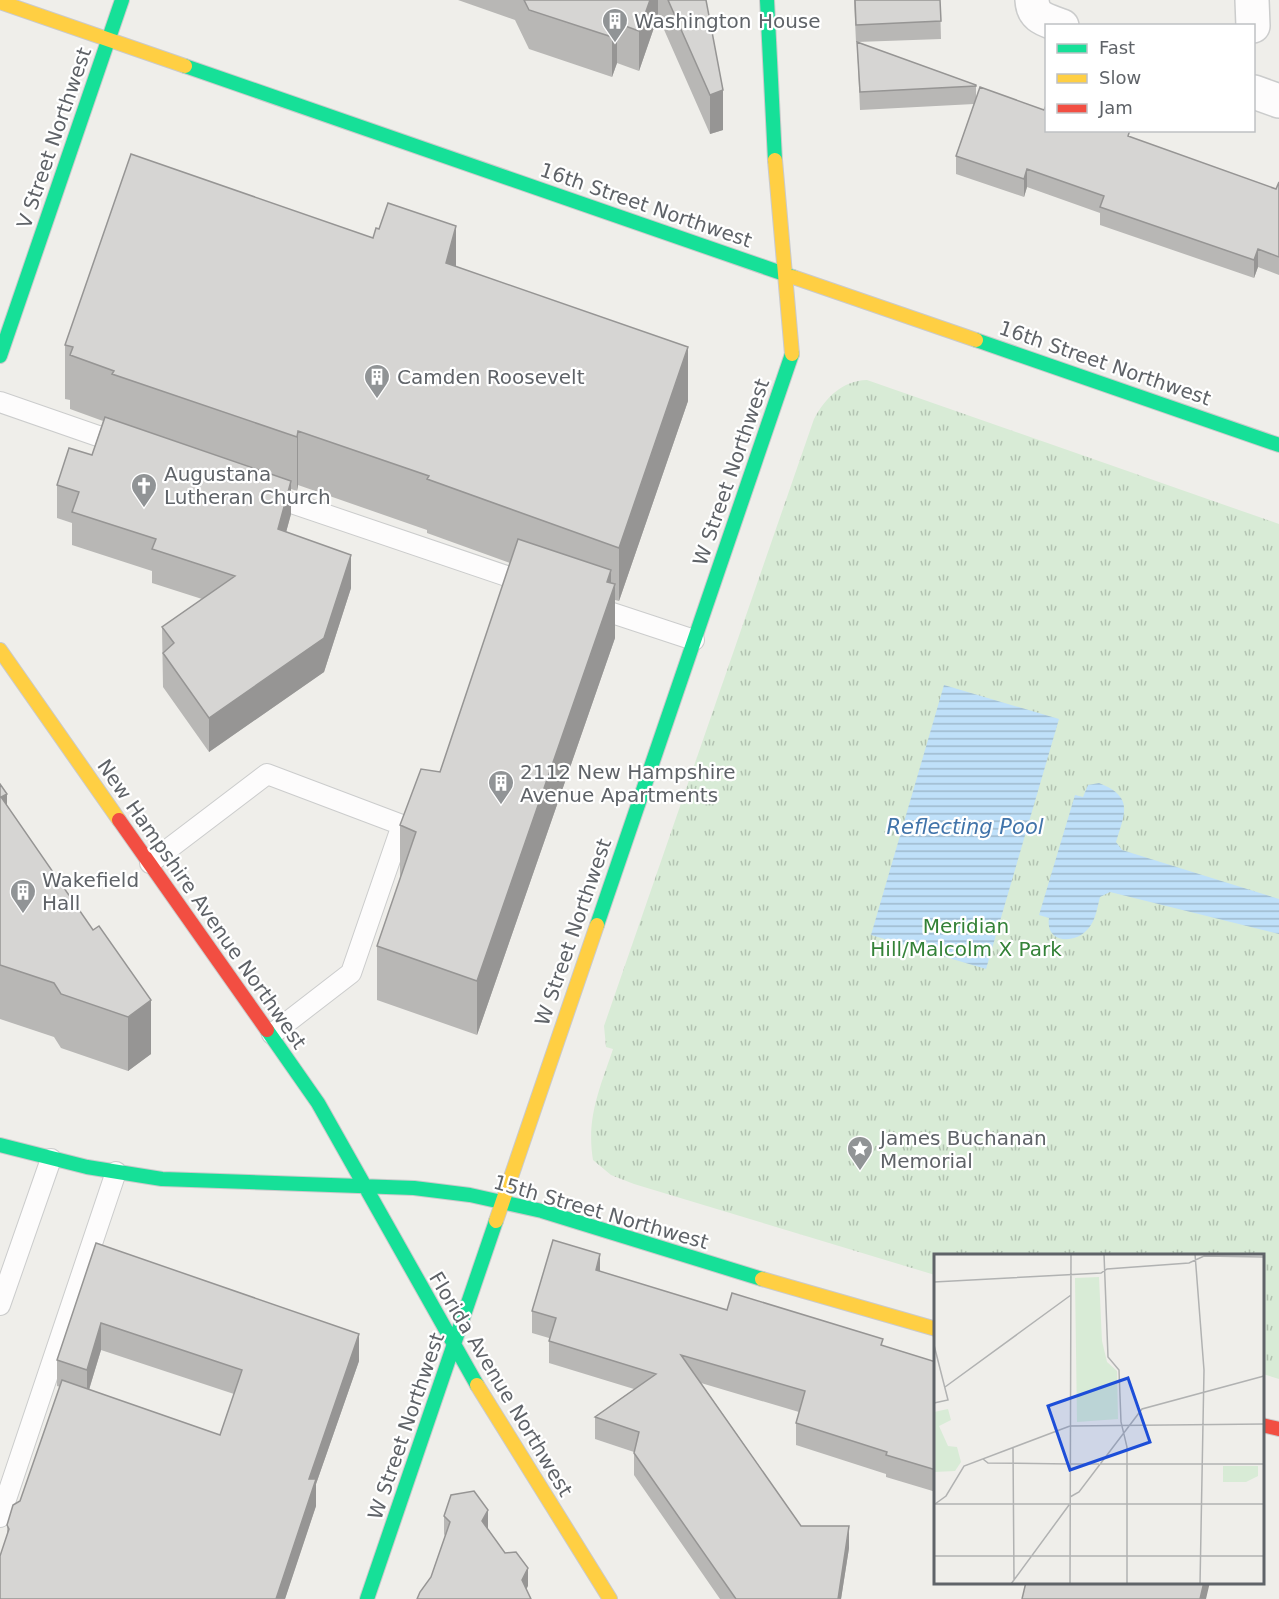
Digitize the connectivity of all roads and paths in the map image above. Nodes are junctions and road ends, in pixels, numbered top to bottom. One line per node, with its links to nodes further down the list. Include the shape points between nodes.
1 (122, 0): 8 (main road, V Street Northwest)
2 (768, 0): 11 (main road, via 776,187)
3 (1032, 0): 6 (street, via 1038,17)
4 (1252, 0): 7 (street)
5 (0, 2): 8 (main road, 16th Street Northwest)
6 (1057, 24)
7 (1253, 24)
8 (109, 40): 11 (main road, 16th Street Northwest); 12 (main road, V Street Northwest)
9 (1255, 92): 10 (street)
10 (1279, 101)
11 (786, 274): 14 (main road, 16th Street Northwest); 19 (main road, W Street Northwest, via 792,353)
12 (0, 356)
13 (0, 402): 15 (lane)
14 (1279, 445)
15 (142, 452)
16 (245, 486): 17 (lane)
17 (551, 592)
18 (574, 600): 19 (lane)
19 (694, 640): 27 (main road, W Street Northwest)
20 (0, 650): 21 (main road, New Hampshire Avenue Northwest)
21 (150, 863): 22 (main road, New Hampshire Avenue Northwest); 22 (lane, via 267,774 402,825 351,973)
22 (272, 1034): 26 (main road, New Hampshire Avenue Northwest, via 318,1103)
23 (0, 1145): 24 (main road, 15th Street Northwest)
24 (51, 1159): 25 (main road, 15th Street Northwest); 28 (lane)
25 (116, 1172): 26 (main road, 15th Street Northwest, via 221,1183); 33 (lane)
26 (365, 1186): 27 (main road, 15th Street Northwest, via 446,1191); 30 (main road, Florida Avenue Northwest)
27 (501, 1202): 29 (main road, 15th Street Northwest); 30 (main road, W Street Northwest)
28 (0, 1305)
29 (934, 1328)
30 (455, 1344): 34 (main road, W Street Northwest); 35 (main road, Florida Avenue Northwest, via 495,1418)
31 (1264, 1425): 32 (main road)
32 (1279, 1430)
33 (0, 1517)
34 (367, 1599)
35 (610, 1599)

